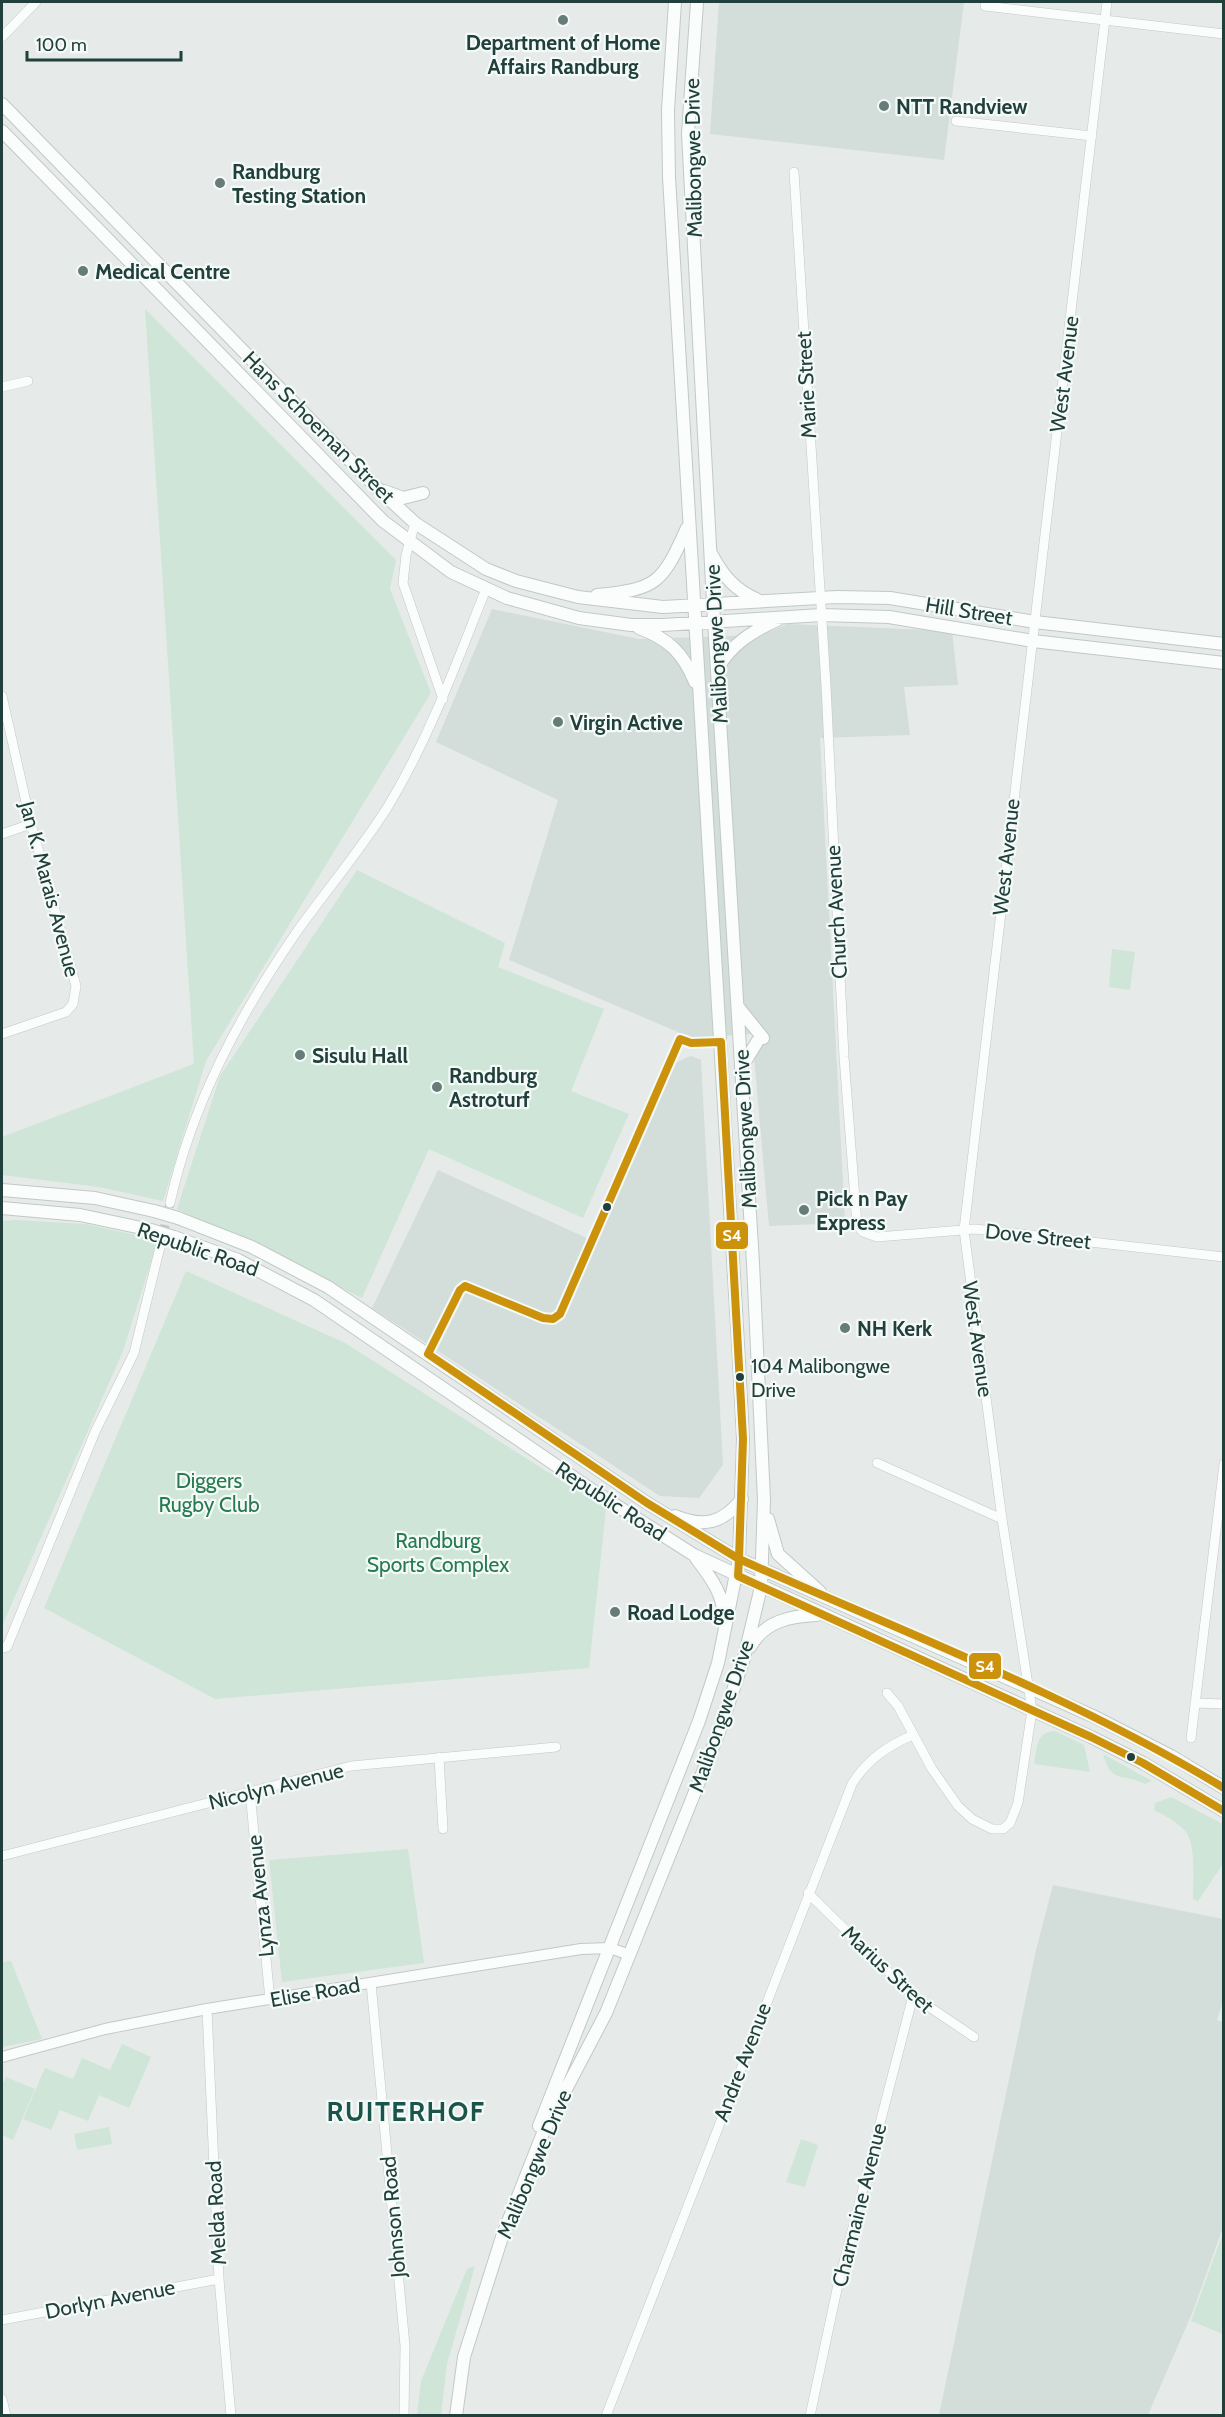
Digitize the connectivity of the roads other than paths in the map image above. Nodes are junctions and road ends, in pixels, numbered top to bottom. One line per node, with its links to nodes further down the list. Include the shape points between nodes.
1 (36, 2): 8 (street)
2 (675, 2): 19 (main road, Malibongwe Drive, via 668,168)
3 (698, 2): 21 (main road, Malibongwe Drive, via 688,134)
4 (1107, 2): 6 (street, West Avenue)
5 (985, 6): 6 (street)
6 (1106, 19): 7 (street); 12 (street, West Avenue)
7 (1224, 34)
8 (2, 37)
9 (2, 104): 16 (main road, Hans Schoeman Street)
10 (956, 122): 12 (street)
11 (2, 131): 20 (main road, Hans Schoeman Street, via 383,521)
12 (1092, 136): 32 (street, West Avenue)
13 (794, 172): 24 (street, Marie Street)
14 (28, 381): 15 (street)
15 (2, 387)
16 (375, 486): 17 (main road, via 402,498); 18 (main road, Hans Schoeman Street)
17 (423, 493)
18 (415, 523): 20 (street); 23 (main road, Hans Schoeman Street, via 486,569)
19 (689, 525): 23 (main road, via 668,567 654,582 635,591); 27 (main road, Malibongwe Drive)
20 (410, 543): 22 (main road, Hans Schoeman Street, via 451,572); 40 (street, via 404,570 405,594)
21 (711, 554): 25 (main road, via 731,585); 26 (main road, Malibongwe Drive)
22 (486, 589): 33 (main road, Hans Schoeman Street, via 556,613); 40 (street)
23 (578, 597): 27 (main road, Hans Schoeman Street, via 629,605)
24 (820, 598): 25 (main road, Hill Street); 28 (street, Church Avenue); 32 (main road, Hill Street, via 890,598)
25 (760, 601): 26 (main road, Hill Street)
26 (713, 604): 27 (main road, Hans Schoeman Street); 30 (main road, Malibongwe Drive)
27 (693, 605): 31 (main road, Malibongwe Drive)
28 (820, 615): 29 (main road, Hill Street); 34 (main road, Hill Street, via 890,617); 49 (street, Church Avenue)
29 (783, 617): 30 (main road, Hill Street); 37 (main road, via 742,639)
30 (714, 621): 31 (main road, Hans Schoeman Street); 37 (main road, Malibongwe Drive)
31 (694, 622): 33 (main road, Hans Schoeman Street); 38 (main road, Malibongwe Drive)
32 (1035, 622): 34 (street, West Avenue); 35 (main road, Hill Street)
33 (631, 625): 38 (main road, via 668,640 689,668)
34 (1033, 641): 36 (main road, Hill Street); 50 (street, West Avenue)
35 (1224, 644)
36 (1224, 663)
37 (717, 669): 43 (main road, Malibongwe Drive)
38 (699, 694): 55 (main road, Malibongwe Drive, via 743,1439)
39 (2, 696): 41 (street, Jan K. Marais Avenue)
40 (443, 699): 47 (street, via 417,757 386,809 295,934 230,1041 195,1116)
41 (31, 824): 42 (street); 44 (street, Jan K. Marais Avenue, via 67,949 76,995 73,1004 59,1016)
42 (2, 834)
43 (736, 1004): 45 (main road, Malibongwe Drive); 45 (main road, via 761,1038)
44 (2, 1034)
45 (741, 1068): 56 (main road, Malibongwe Drive)
46 (2, 1190): 57 (main road, Republic Road, bridge, via 95,1198 154,1211 252,1247 328,1287)
47 (170, 1203)
48 (2, 1208): 59 (main road, Republic Road, bridge, via 80,1215 151,1230 238,1260 314,1300)
49 (857, 1225): 50 (street, Dove Street, via 870,1236 889,1238)
50 (964, 1230): 52 (street, Dove Street); 58 (street, West Avenue)
51 (160, 1246): 67 (street, via 134,1353 95,1432 7,1647)
52 (1224, 1257)
53 (877, 1463): 58 (street)
54 (1224, 1464): 71 (street)
55 (742, 1499): 57 (main road, via 728,1515 713,1523 683,1519); 60 (main road, Malibongwe Drive)
56 (764, 1500): 61 (main road, Malibongwe Drive); 64 (main road, via 778,1554)
57 (647, 1503): 60 (main road, Republic Road)
58 (1002, 1519): 69 (street, West Avenue)
59 (694, 1555): 62 (main road, Republic Road); 66 (main road, via 722,1599)
60 (739, 1559): 61 (main road, Republic Road); 62 (main road, Malibongwe Drive)
61 (761, 1569): 63 (main road, Malibongwe Drive); 64 (main road, Republic Road)
62 (738, 1576): 63 (main road, Republic Road); 66 (main road, Malibongwe Drive)
63 (761, 1587): 65 (main road, Republic Road); 68 (main road, Malibongwe Drive)
64 (828, 1598): 69 (main road, Republic Road)
65 (822, 1615): 68 (main road, via 799,1616 769,1625); 73 (main road, Republic Road)
66 (724, 1638): 84 (main road, Malibongwe Drive, via 703,1712)
67 (2, 1648)
68 (744, 1658): 85 (main road, Malibongwe Drive, via 719,1732)
69 (1027, 1688): 73 (street, West Avenue); 78 (main road, Republic Road, via 1131,1734)
70 (887, 1693): 74 (street)
71 (1195, 1702): 72 (street); 75 (street)
72 (1224, 1704)
73 (1032, 1710): 74 (street, via 1015,1814 1003,1829 983,1826 958,1806); 80 (main road, Republic Road, via 1143,1763)
74 (913, 1735): 83 (street, Andre Avenue, via 878,1753 859,1772)
75 (1191, 1738)
76 (556, 1747): 77 (street, Nicolyn Avenue)
77 (439, 1757): 79 (street, Nicolyn Avenue, via 351,1766); 81 (street)
78 (1224, 1788)
79 (250, 1792): 82 (street, Nicolyn Avenue); 88 (street, Lynza Avenue)
80 (1224, 1811)
81 (443, 1829)
82 (2, 1856)
83 (808, 1893): 87 (street, Marius Street); 100 (street, Andre Avenue)
84 (610, 1948): 85 (street, Elise Road); 86 (street, Elise Road, via 581,1949); 98 (main road, Malibongwe Drive, via 477,2289 459,2357)
85 (630, 1955): 99 (main road, Malibongwe Drive, via 606,2013 543,2133 509,2218 462,2366)
86 (371, 1983): 88 (street, Elise Road); 97 (street, Johnson Road, via 405,2346)
87 (913, 1996): 90 (street, Marius Street); 101 (street, Charmaine Avenue, via 837,2289)
88 (270, 2000): 89 (street, Elise Road)
89 (207, 2009): 91 (street, Elise Road, via 105,2029); 92 (street, Melda Road)
90 (974, 2037)
91 (2, 2057)
92 (219, 2279): 93 (street, Dorlyn Avenue); 96 (street, Melda Road)
93 (2, 2320)
94 (2, 2399): 95 (street)
95 (6, 2415)
96 (231, 2415)
97 (404, 2415)
98 (450, 2415)
99 (456, 2415)
100 (606, 2415)
101 (810, 2415)

